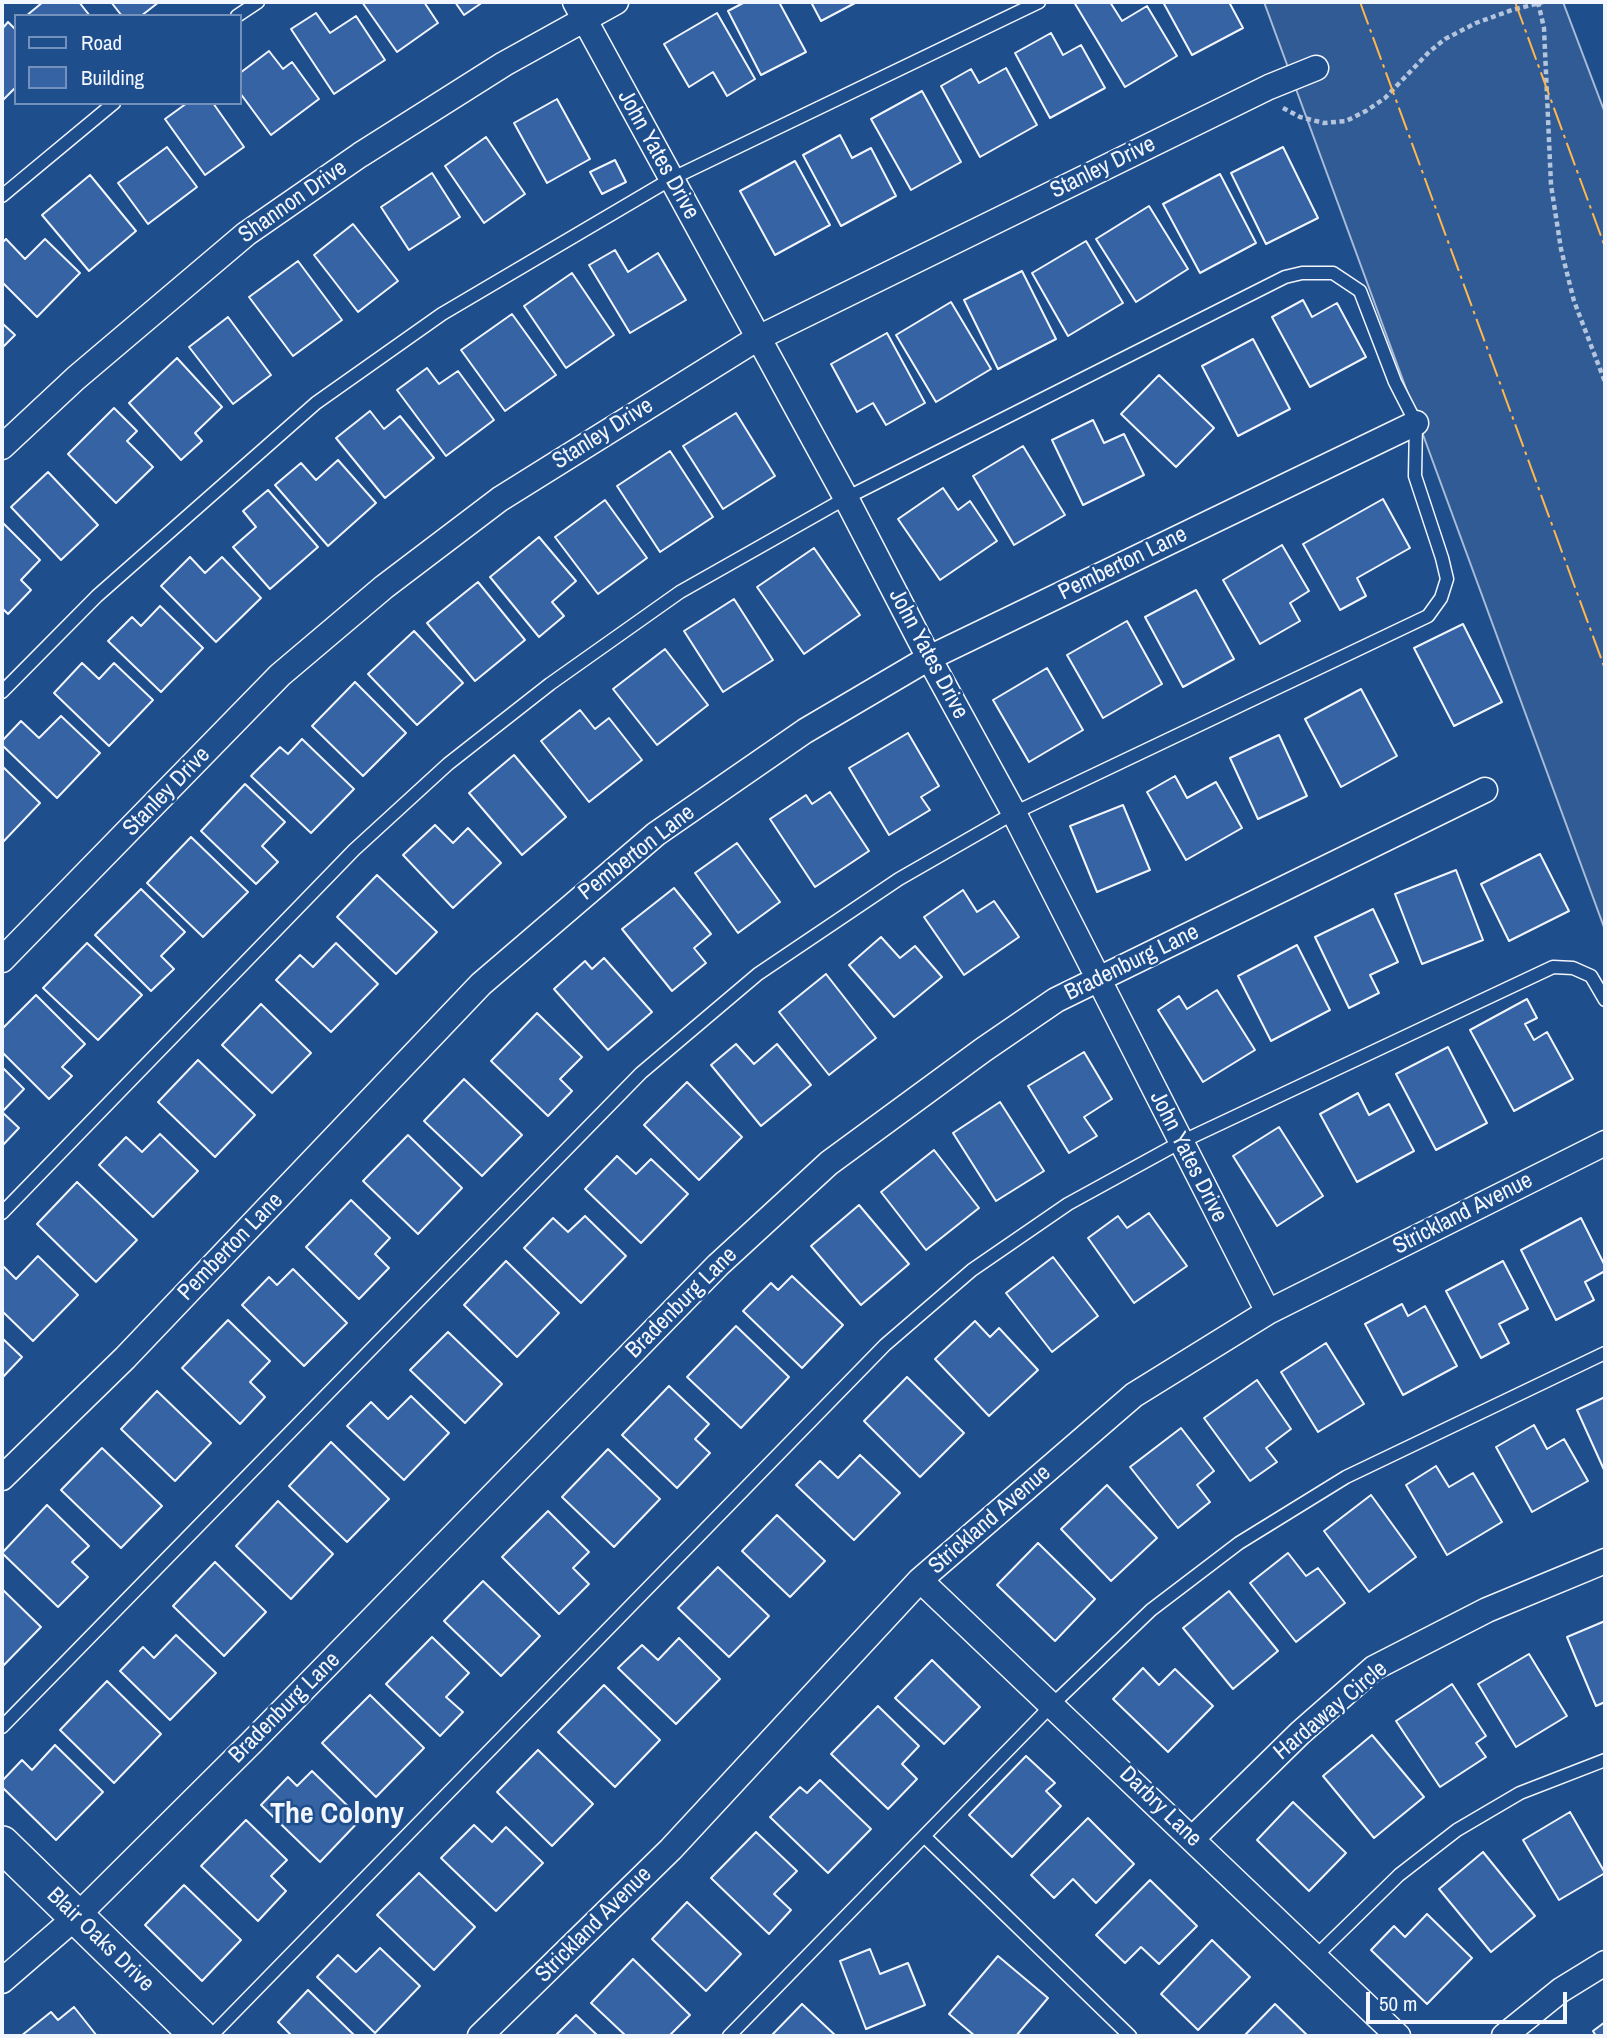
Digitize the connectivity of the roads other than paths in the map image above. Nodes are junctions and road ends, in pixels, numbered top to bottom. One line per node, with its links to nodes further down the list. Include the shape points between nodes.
1 (258, 2): 5 (lane)
2 (616, 2): 4 (street, Shannon Drive)
3 (1039, 2): 8 (lane)
4 (580, 10): 8 (street, John Yates Drive); 12 (street, Shannon Drive, via 246,234)
5 (240, 14)
6 (1316, 68): 10 (street, Stanley Drive)
7 (112, 105): 9 (lane)
8 (671, 179): 10 (street, John Yates Drive); 15 (lane, via 442,314 316,403 97,596)
9 (2, 196)
10 (758, 338): 13 (street, John Yates Drive); 18 (street, Stanley Drive, via 500,499 384,587 281,675)
11 (1416, 423): 13 (lane, via 1360,291 1333,273 1301,273 1285,277); 14 (street, Pemberton Lane); 17 (lane, via 1415,476 1447,579 1428,616)
12 (2, 447)
13 (846, 498): 14 (street, John Yates Drive); 23 (lane, via 680,592 550,684 448,764 354,850)
14 (929, 658): 17 (street, John Yates Drive); 26 (street, Pemberton Lane, via 805,731 656,834 481,984 125,1358)
15 (2, 692)
16 (1485, 790): 19 (street, Bradenburg Lane)
17 (1014, 813): 19 (street, John Yates Drive); 30 (lane, via 899,878 758,974 642,1073)
18 (2, 960)
19 (1098, 981): 21 (street, John Yates Drive); 35 (street, Bradenburg Lane, via 1056,1000 983,1049 829,1163 718,1265)
20 (1605, 1000): 21 (lane, via 1591,976 1573,968 1553,967)
21 (1181, 1143): 24 (street, John Yates Drive); 40 (lane, via 1068,1203 972,1270 886,1345)
22 (1605, 1143): 24 (street, Strickland Avenue)
23 (2, 1213)
24 (1268, 1312): 28 (street, Strickland Avenue, via 1134,1395)
25 (1605, 1353): 29 (lane, via 1346,1477 1239,1543 1151,1609)
26 (2, 1478)
27 (1605, 1561): 33 (street, Hardaway Circle, via 1487,1610 1374,1668)
28 (920, 1580): 29 (street, Darbry Lane); 41 (street, Strickland Avenue, via 671,1849)
29 (1052, 1705): 32 (lane); 33 (street, Darbry Lane)
30 (2, 1727)
31 (1605, 1760): 36 (lane, via 1520,1793 1457,1830 1399,1875)
32 (924, 1836): 42 (lane); 43 (lane)
33 (1193, 1838): 36 (street, Darbry Lane)
34 (2, 1844): 35 (street, Blair Oaks Drive)
35 (76, 1917): 38 (street, Bradenburg Lane); 39 (street, Blair Oaks Drive)
36 (1316, 1956): 44 (street, Darbry Lane)
37 (1605, 1963): 45 (street, via 1561,1990)
38 (2, 1981)
39 (199, 2036)
40 (212, 2036)
41 (480, 2036)
42 (729, 2036)
43 (1130, 2036)
44 (1398, 2036)
45 (1504, 2036)

